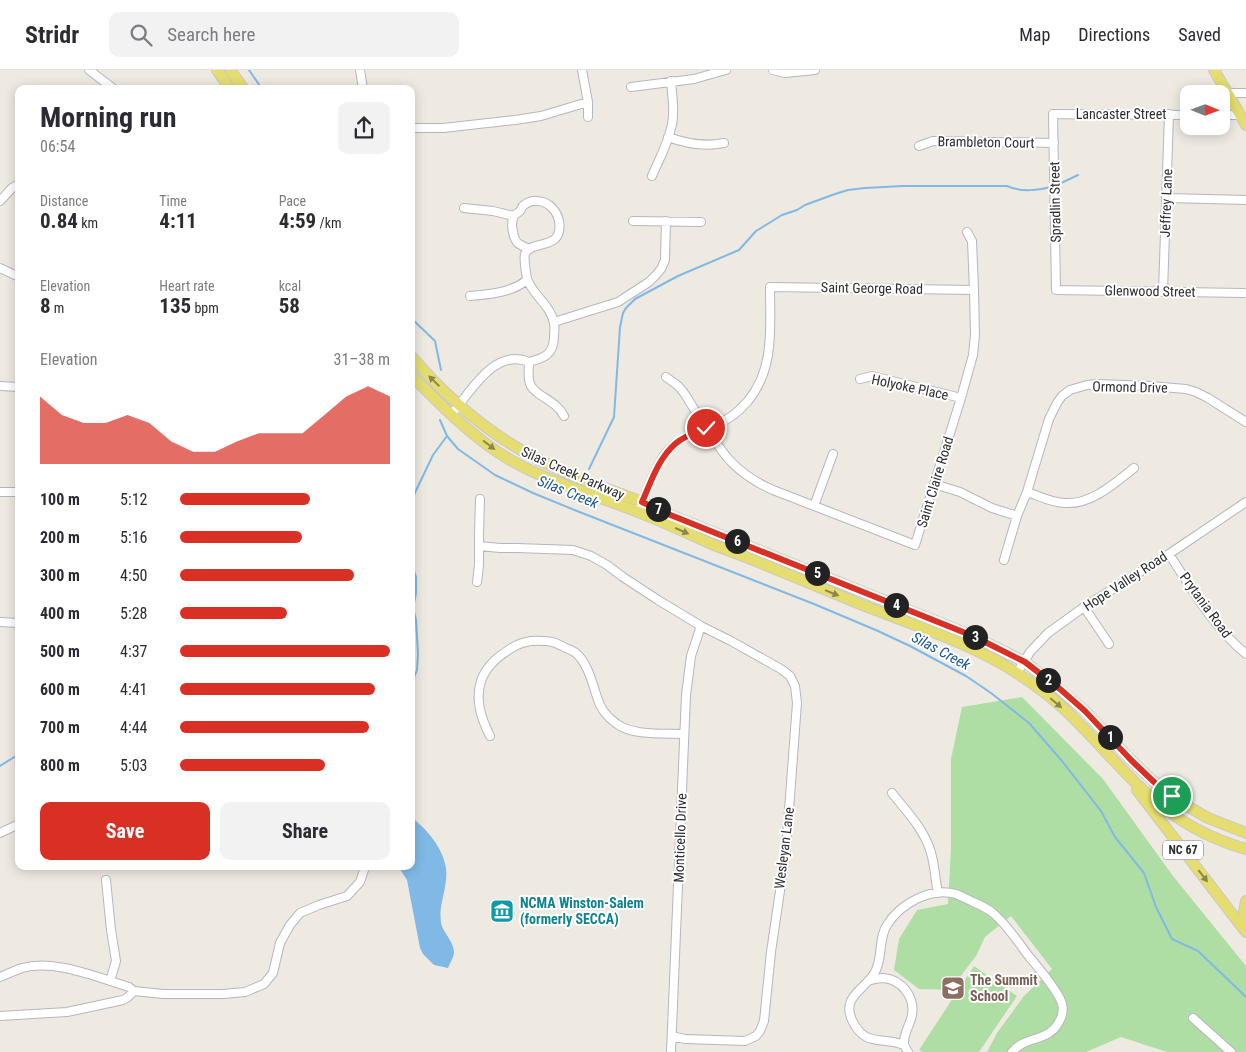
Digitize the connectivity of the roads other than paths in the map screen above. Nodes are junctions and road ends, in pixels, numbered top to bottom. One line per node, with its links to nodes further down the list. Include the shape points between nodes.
1 (89, 70): 11 (street)
2 (217, 70): 12 (main road)
3 (230, 70): 13 (main road)
4 (360, 70): 14 (street)
5 (582, 70): 20 (street)
6 (726, 70): 10 (street, via 694,79)
7 (772, 70): 8 (street)
8 (815, 70)
9 (1214, 70): 15 (main road)
10 (671, 81): 16 (street); 29 (street, via 672,123)
11 (109, 85)
12 (227, 85)
13 (241, 85)
14 (362, 85)
15 (1222, 85)
16 (632, 87)
17 (1230, 93): 18 (street)
18 (1246, 93)
19 (1230, 98): 25 (main road)
20 (588, 102): 26 (street); 28 (street, via 515,120)
21 (1053, 114): 22 (street, Lancaster Street); 31 (street, Spradlin Street)
22 (1169, 114): 23 (street, Lancaster Street); 35 (street, Jeffrey Lane)
23 (1180, 114)
24 (1230, 115): 25 (street)
25 (1240, 115): 27 (main road)
26 (588, 118)
27 (1246, 125)
28 (415, 128)
29 (668, 138): 30 (street, via 701,146); 33 (street)
30 (724, 143)
31 (1054, 143): 32 (street, Brambleton Court, via 934,141); 49 (street, Spradlin Street)
32 (919, 146)
33 (652, 176)
34 (15, 186): 36 (street)
35 (1166, 198): 37 (street); 50 (street, Jeffrey Lane)
36 (0, 200)
37 (1246, 200)
38 (464, 208): 39 (street)
39 (514, 216): 44 (street, via 513,236 520,245); 44 (street, via 524,205 539,201 551,206 558,218 559,228 554,240)
40 (632, 221): 41 (street)
41 (666, 222): 42 (street); 53 (street, via 665,260 652,279 618,302)
42 (701, 222)
43 (968, 232): 48 (street, Saint Claire Road, via 972,241)
44 (530, 249): 47 (street, via 525,257)
45 (0, 268): 46 (street)
46 (15, 275)
47 (528, 280): 52 (street, via 507,291); 53 (street)
48 (974, 290): 61 (street, Saint Claire Road, via 973,355); 66 (street, Saint George Road, via 770,287 768,358 763,375 750,398 736,413)
49 (1056, 290): 50 (street, Glenwood Street)
50 (1163, 292): 51 (street, Glenwood Street)
51 (1244, 293)
52 (470, 296)
53 (554, 322): 55 (street, via 554,342 550,352)
54 (415, 361): 62 (main road, Silas Creek Parkway, one-way to 54)
55 (529, 362): 62 (street, via 521,359 494,366); 64 (street, via 532,388 557,405)
56 (666, 377): 66 (street, Saint Claire Road, via 679,387)
57 (415, 379): 63 (main road, Silas Creek Parkway / NC 67)
58 (860, 379): 61 (street, Holyoke Place, via 872,376)
59 (0, 386): 60 (street)
60 (15, 387)
61 (961, 398): 69 (street, Saint Claire Road)
62 (459, 404): 63 (street); 74 (main road, Silas Creek Parkway, via 488,429 522,451)
63 (451, 414): 77 (main road, Silas Creek Parkway / NC 67, one-way to 77, via 500,453 524,466)
64 (564, 416)
65 (1246, 422): 72 (street, Ormond Drive, via 1208,398 1186,389 1124,384 1077,388 1066,393 1053,409)
66 (706, 428): 74 (street, via 687,436 665,454); 76 (street, Saint Claire Road, via 728,460 747,477)
67 (833, 454): 76 (street)
68 (1134, 468): 72 (street, via 1102,491 1074,503 1059,503)
69 (934, 484): 76 (street, Saint Claire Road, via 915,545); 78 (street)
70 (0, 492): 71 (street)
71 (15, 492)
72 (1027, 492): 78 (street, Ormond Drive)
73 (480, 499): 79 (street)
74 (642, 502): 77 (street); 89 (main road, Silas Creek Parkway, via 973,636)
75 (1246, 503): 80 (street, Hope Valley Road)
76 (814, 506)
77 (637, 512): 90 (main road, Silas Creek Parkway / NC 67, one-way to 90, via 949,639)
78 (1017, 516): 81 (street, Ormond Drive)
79 (479, 546): 82 (street); 86 (street, Wesleyan Lane, via 573,550 591,556)
80 (1169, 554): 83 (street, Hope Valley Road); 88 (street, Prytania Road, via 1215,623)
81 (1004, 560)
82 (477, 582)
83 (1084, 607): 87 (street); 89 (street, Hope Valley Road, via 1048,633)
84 (0, 622): 85 (street)
85 (15, 623)
86 (701, 626): 91 (street, Monticello Drive, via 691,656); 111 (street, Wesleyan Lane, via 790,676 798,703 786,850 764,1021 756,1036 746,1041)
87 (1109, 644)
88 (1246, 654)
89 (1025, 662): 90 (street, Hope Valley Road); 97 (main road, Silas Creek Parkway, via 1085,711 1148,777 1180,802 1208,818)
90 (1018, 674): 93 (main road, Silas Creek Parkway / NC 67, one-way to 93, via 1062,707)
91 (684, 734): 92 (street, via 634,731 619,726 607,716 586,667 575,653 553,641 542,640 522,642 489,666 478,692 480,711); 111 (street, Monticello Drive)
92 (490, 736)
93 (1120, 768): 98 (main road, Silas Creek Parkway, via 1180,819); 104 (main road, NC 67, one-way to 104)
94 (892, 793): 101 (street, via 927,841)
95 (15, 826): 96 (street)
96 (0, 833)
97 (1246, 833)
98 (1246, 849)
99 (364, 870): 108 (street, via 360,882 347,896 300,913 280,943 273,972 264,984 245,992 223,994)
100 (106, 880): 107 (street, via 116,962)
101 (938, 893): 106 (street, via 916,900 891,919 885,927 877,968); 114 (street, via 955,894 995,914 1030,956 1063,1006 1055,1028 1020,1044)
102 (1246, 901): 103 (main road)
103 (1246, 926)
104 (1246, 932)
105 (0, 977): 107 (street, via 22,968 60,966)
106 (868, 981): 112 (street, via 888,978 907,991 912,1009 904,1034); 112 (street, via 851,1001 850,1013 855,1025 875,1041 895,1042)
107 (110, 982): 108 (street)
108 (134, 991): 109 (street, via 123,1000 67,1012)
109 (0, 1016)
110 (1193, 1018): 115 (street)
111 (672, 1036): 113 (street, Monticello Drive)
112 (906, 1048)
113 (671, 1052)
114 (1012, 1052)
115 (1231, 1052)

